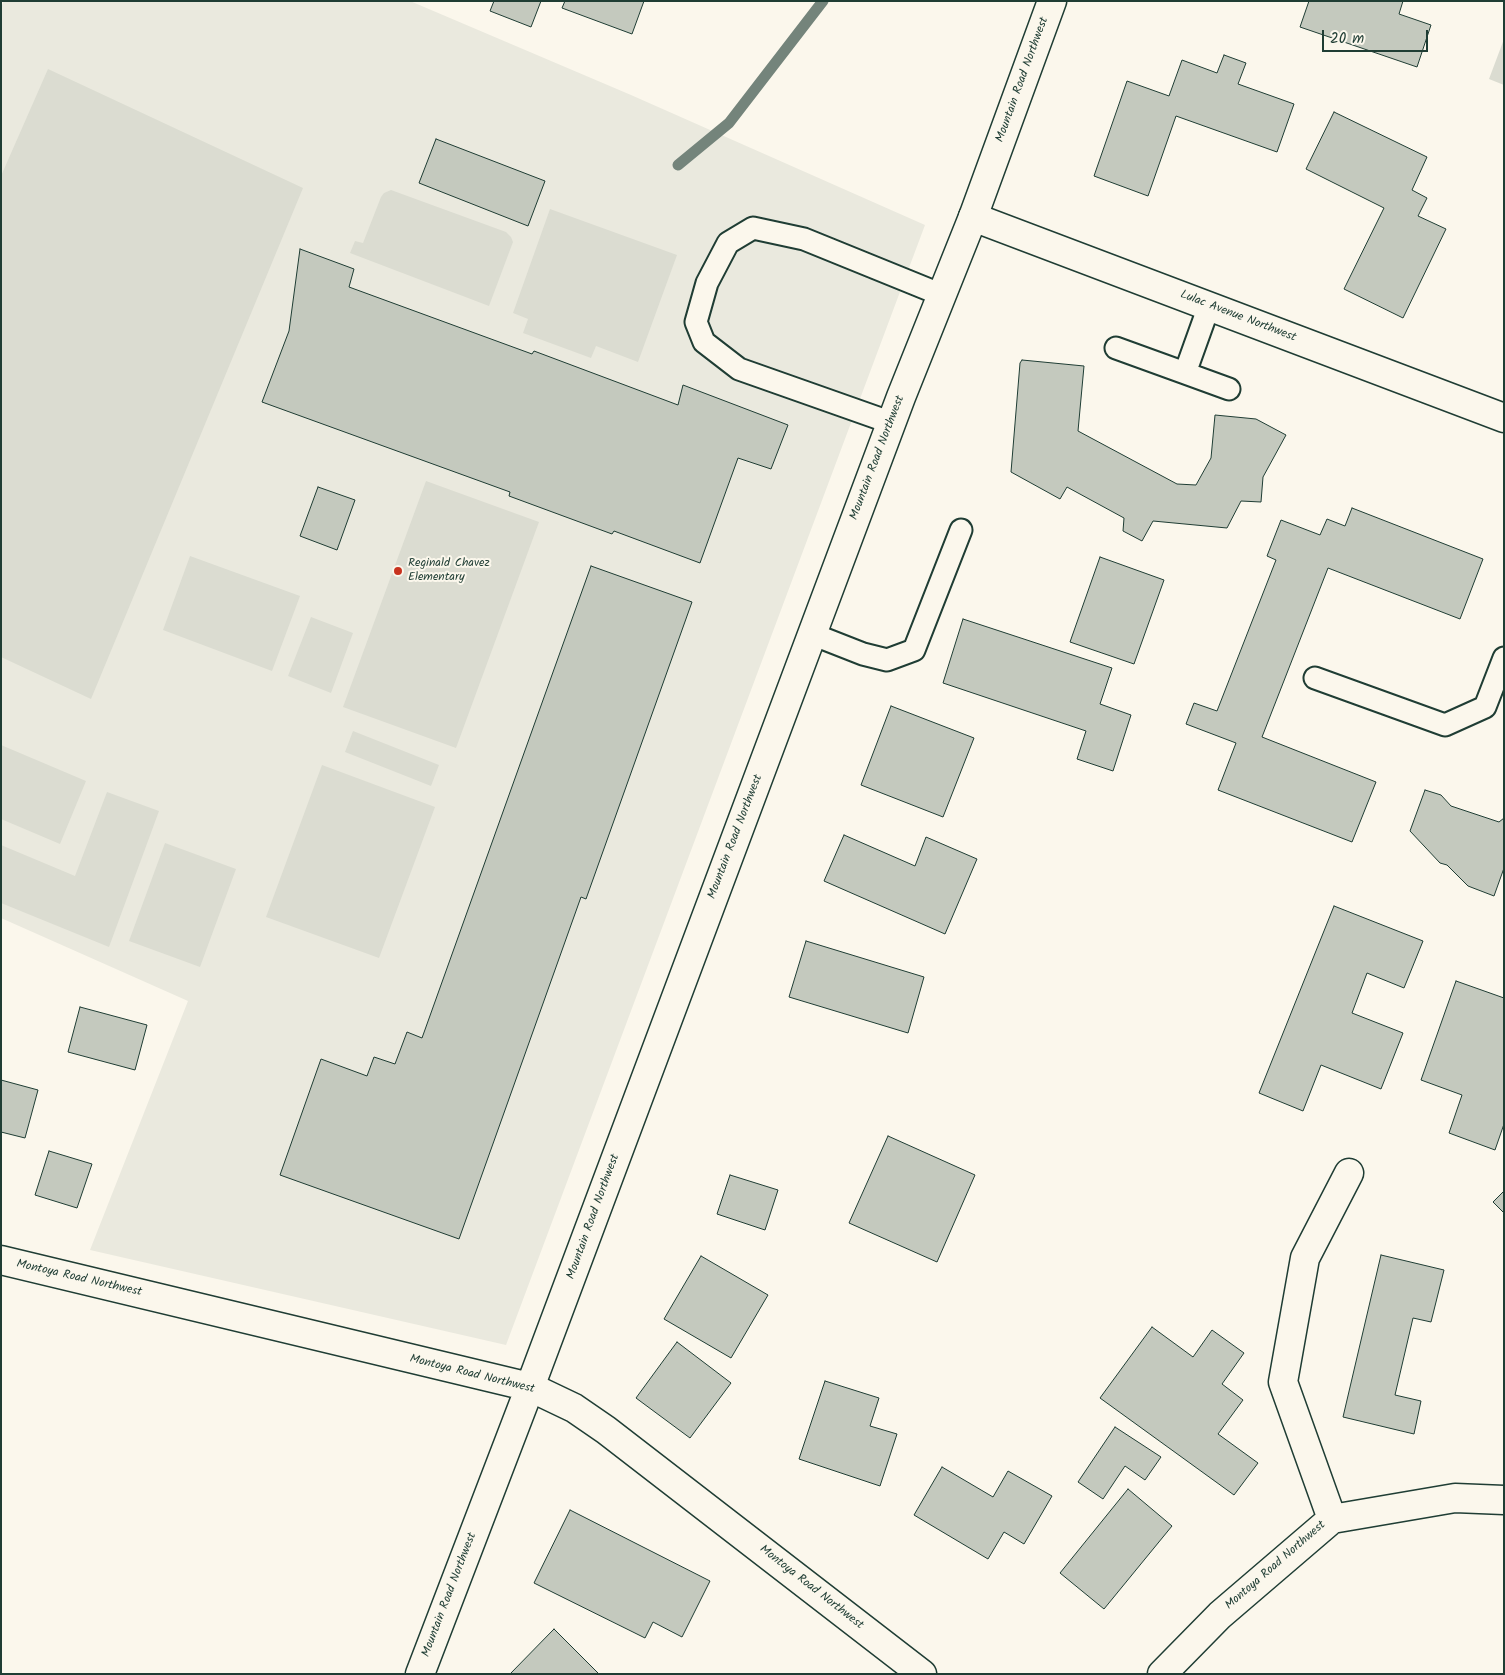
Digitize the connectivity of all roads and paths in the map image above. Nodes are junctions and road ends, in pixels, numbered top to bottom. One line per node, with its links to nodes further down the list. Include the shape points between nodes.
1 (1052, 1): 2 (street, Mountain Road Northwest)
2 (973, 217): 3 (street, Mountain Road Northwest); 4 (street, Lulac Avenue Northwest)
3 (942, 295): 9 (street, Mountain Road Northwest); 9 (lane, via 804,240 753,228 728,243 707,283 696,322 704,342 739,369)
4 (1209, 306): 6 (lane); 8 (street, Lulac Avenue Northwest)
5 (1116, 348): 6 (lane)
6 (1184, 373): 7 (lane)
7 (1229, 389)
8 (1504, 418)
9 (892, 423): 11 (street, Mountain Road Northwest)
10 (961, 530): 11 (lane, via 914,650 887,660)
11 (812, 634): 16 (street, Mountain Road Northwest)
12 (1504, 658): 13 (lane, via 1485,707 1445,725)
13 (1315, 678)
14 (1349, 1173): 18 (street, via 1305,1258 1283,1382)
15 (1, 1260): 16 (street, Montoya Road Northwest)
16 (530, 1387): 19 (street, Mountain Road Northwest); 20 (street, Montoya Road Northwest, via 574,1408 606,1430)
17 (1504, 1500): 18 (street, Montoya Road Northwest, via 1455,1498)
18 (1332, 1519): 21 (street, Montoya Road Northwest, via 1220,1615)
19 (420, 1674)
20 (922, 1674)
21 (1162, 1674)

